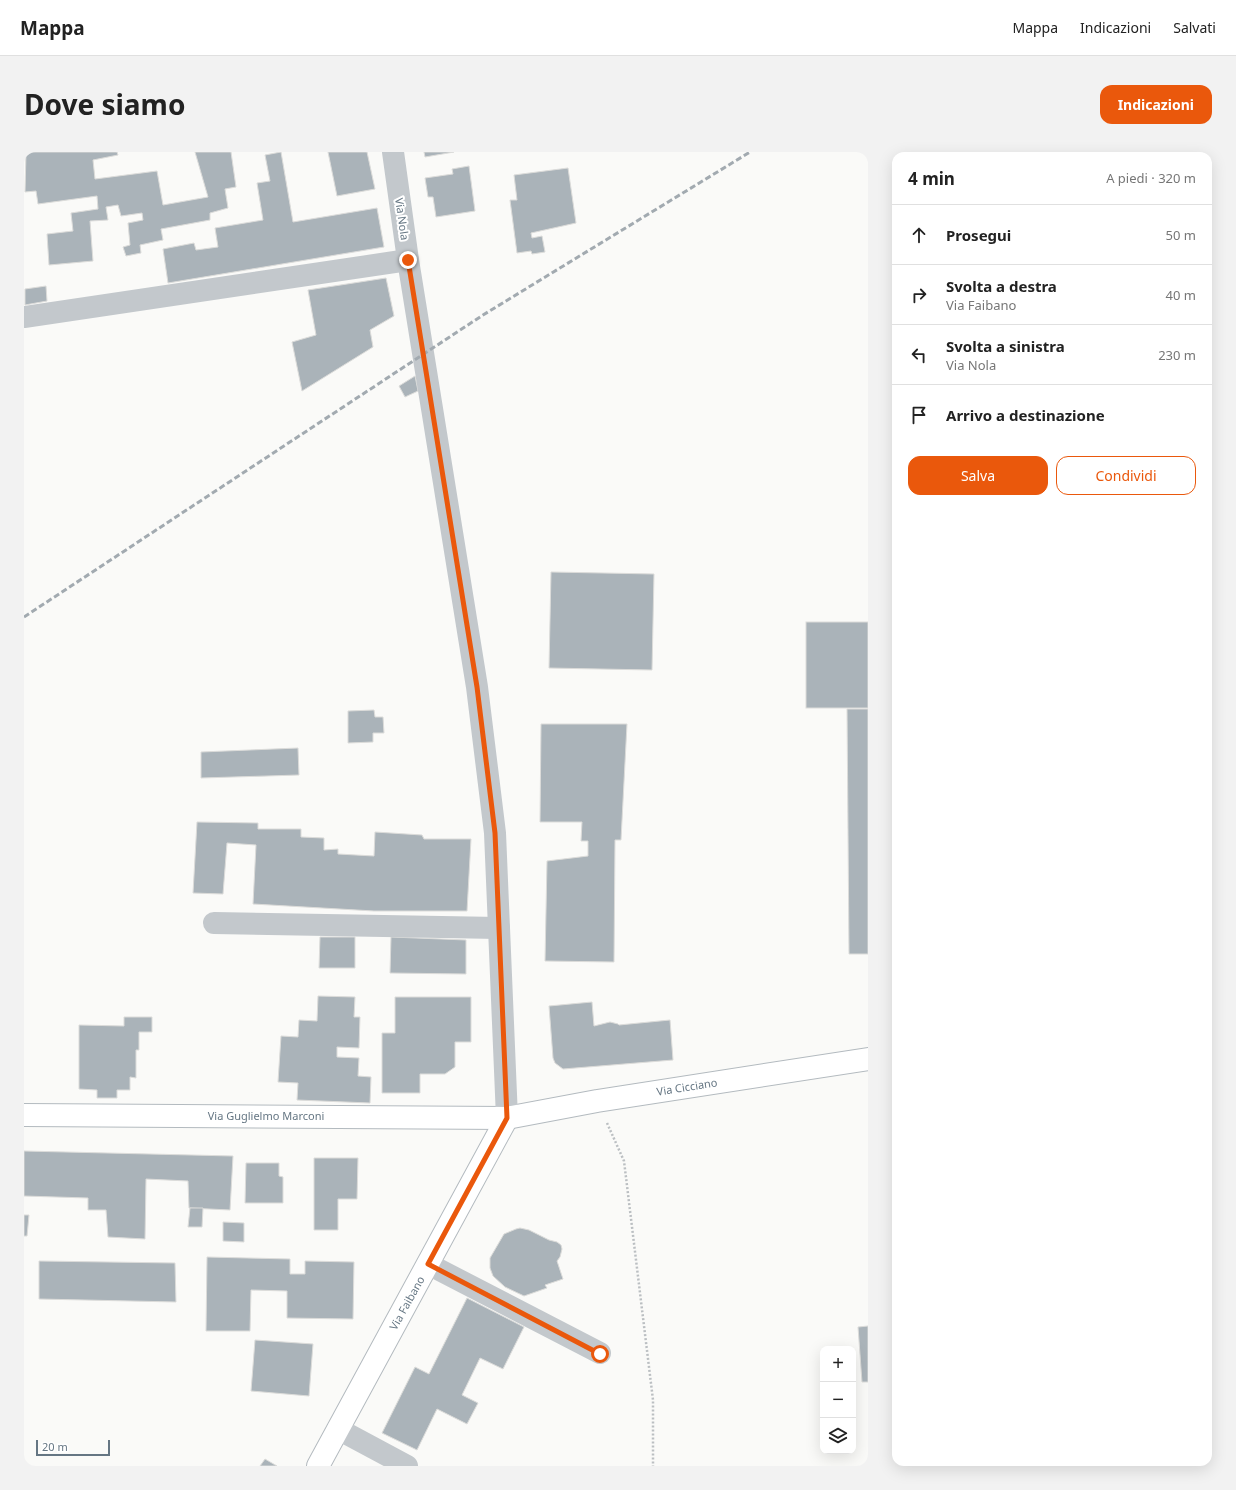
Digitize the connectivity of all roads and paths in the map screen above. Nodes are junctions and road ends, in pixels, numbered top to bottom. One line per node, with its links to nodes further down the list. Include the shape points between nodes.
1 (393, 152): 2 (street, Via Nola)
2 (408, 260): 3 (street); 5 (street, Via Nola, via 477,687 495,833)
3 (24, 317)
4 (214, 923): 5 (street)
5 (499, 928): 9 (street, Via Nola)
6 (868, 1059): 7 (street, Via Cicciano)
7 (597, 1101): 9 (street, Via Cicciano); 15 (path, via 624,1161 653,1400)
8 (24, 1115): 9 (street, Via Guglielmo Marconi)
9 (507, 1118): 10 (street, Via Faibano)
10 (428, 1264): 11 (street); 12 (street, Via Faibano)
11 (600, 1354)
12 (338, 1429): 13 (street, Via Faibano); 14 (street)
13 (318, 1466)
14 (407, 1466)
15 (653, 1466)

